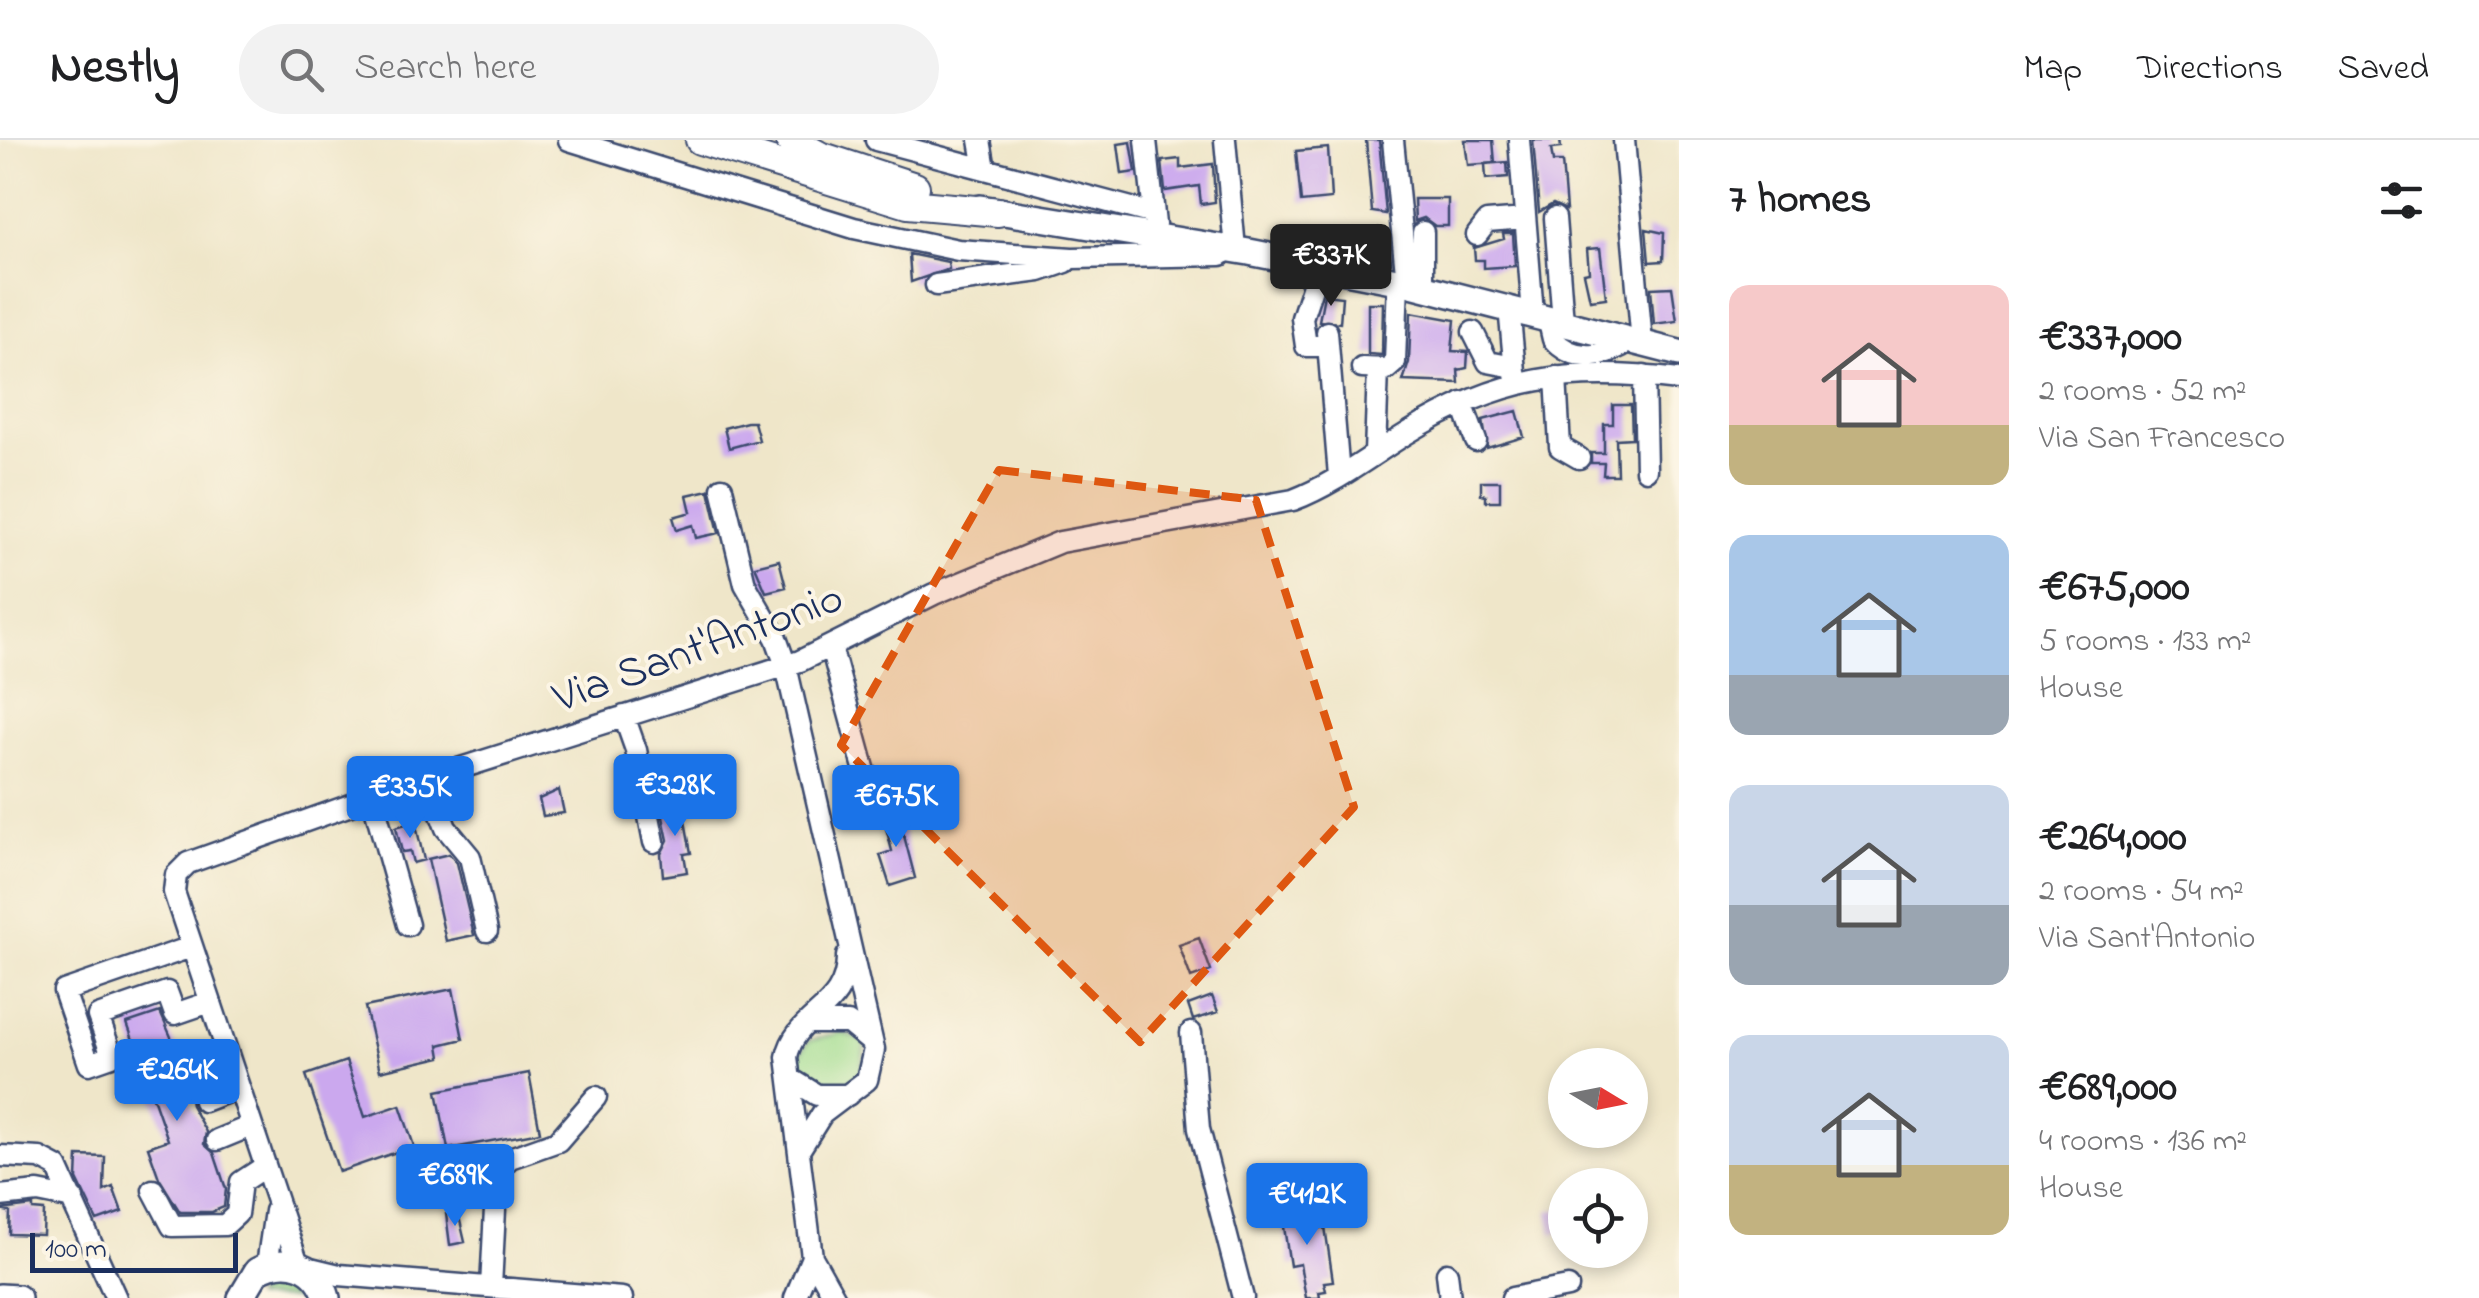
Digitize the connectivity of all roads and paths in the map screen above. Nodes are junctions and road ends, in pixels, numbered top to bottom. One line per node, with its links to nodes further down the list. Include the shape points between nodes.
1 (569, 140): 20 (street, via 868,231 978,253)
2 (700, 140): 13 (highway, via 908,204)
3 (740, 140): 13 (main road, via 887,187)
4 (790, 140): 13 (highway, via 842,164)
5 (876, 140): 12 (street)
6 (980, 140): 12 (street)
7 (1146, 140): 16 (street)
8 (1225, 140): 19 (street)
9 (1393, 140): 22 (street)
10 (1518, 140): 15 (street)
11 (1624, 140): 26 (street)
12 (985, 170): 16 (street)
13 (998, 212): 16 (main road)
14 (1555, 218): 24 (street)
15 (1525, 219): 18 (street, via 1487,222); 24 (street)
16 (1155, 225): 19 (main road)
17 (1423, 232): 22 (street)
18 (1477, 235)
19 (1242, 250): 20 (street); 21 (main road)
20 (1072, 258): 23 (street, via 1040,272)
21 (1319, 266): 22 (main road); 37 (street, via 1301,332 1306,346 1327,339)
22 (1409, 284): 24 (main road); 34 (street, via 1396,359 1390,367 1370,368)
23 (936, 285)
24 (1538, 315): 26 (main road); 28 (street)
25 (1474, 332): 28 (street, via 1488,362)
26 (1637, 342): 27 (main road)
27 (1679, 352)
28 (1515, 375): 29 (street, Via Sant'Antonio); 32 (street, Via Sant'Antonio)
29 (1556, 376): 30 (street, Via Sant'Antonio); 35 (street, via 1560,447)
30 (1644, 376): 31 (street, Via Sant'Antonio); 36 (street)
31 (1679, 380)
32 (1462, 404): 33 (street); 34 (street, Via Sant'Antonio)
33 (1476, 442)
34 (1376, 453): 37 (street, Via Sant'Antonio)
35 (1579, 458)
36 (1646, 470)
37 (1339, 476): 39 (street, Via Sant'Antonio, via 1280,504 1049,546)
38 (722, 488): 40 (street, via 748,592)
39 (830, 647): 40 (street, Via Sant'Antonio); 43 (street)
40 (786, 666): 41 (street, Via Sant'Antonio); 48 (street)
41 (624, 716): 42 (street, Via Sant'Antonio); 45 (street)
42 (428, 778): 44 (street, Via Sant'Antonio); 47 (street, via 446,828 468,852)
43 (867, 780)
44 (372, 797): 46 (street); 49 (street, Via Sant'Antonio, via 181,868 174,892)
45 (654, 842)
46 (408, 925)
47 (487, 931)
48 (846, 940): 51 (street, via 844,983); 53 (street)
49 (191, 947): 50 (street, Via Sant'Antonio); 50 (street, via 64,991 89,1064 112,1056 98,1016 168,992 175,1014)
50 (210, 1002): 54 (street, Via Sant'Antonio)
51 (812, 1023): 53 (street, via 854,1025); 56 (street, via 789,1046)
52 (1192, 1032): 84 (street, via 1198,1130)
53 (874, 1048): 58 (street, via 870,1075)
54 (226, 1049): 55 (street); 57 (street, Via Sant'Antonio)
55 (190, 1064)
56 (790, 1079): 58 (street, via 817,1095); 63 (street)
57 (238, 1088): 60 (street); 61 (street, Via Sant'Antonio)
58 (850, 1094): 63 (street, via 818,1118)
59 (596, 1098): 74 (street, via 558,1141 510,1158 498,1170)
60 (204, 1101)
61 (251, 1126): 62 (street); 65 (street, Via Sant'Antonio)
62 (218, 1140)
63 (800, 1149): 70 (street)
64 (0, 1156): 68 (street, via 52,1163)
65 (264, 1167): 66 (street, via 242,1182 239,1208 225,1225 172,1226); 69 (street, Via Sant'Antonio)
66 (153, 1190)
67 (0, 1196): 68 (street, via 38,1192)
68 (73, 1199): 80 (street)
69 (276, 1200): 71 (street, Via Sant'Antonio); 72 (street, Via Sant'Antonio)
70 (812, 1257): 82 (street); 83 (street)
71 (267, 1265): 72 (main road); 76 (main road)
72 (302, 1266): 74 (street); 77 (main road)
73 (1447, 1273): 85 (street)
74 (492, 1287): 81 (street)
75 (1568, 1288): 86 (street)
76 (236, 1294)
77 (332, 1294)
78 (0, 1297): 79 (main road)
79 (18, 1298)
80 (116, 1298)
81 (622, 1298)
82 (795, 1298)
83 (836, 1298)
84 (1243, 1298)
85 (1450, 1298)
86 (1512, 1298)

